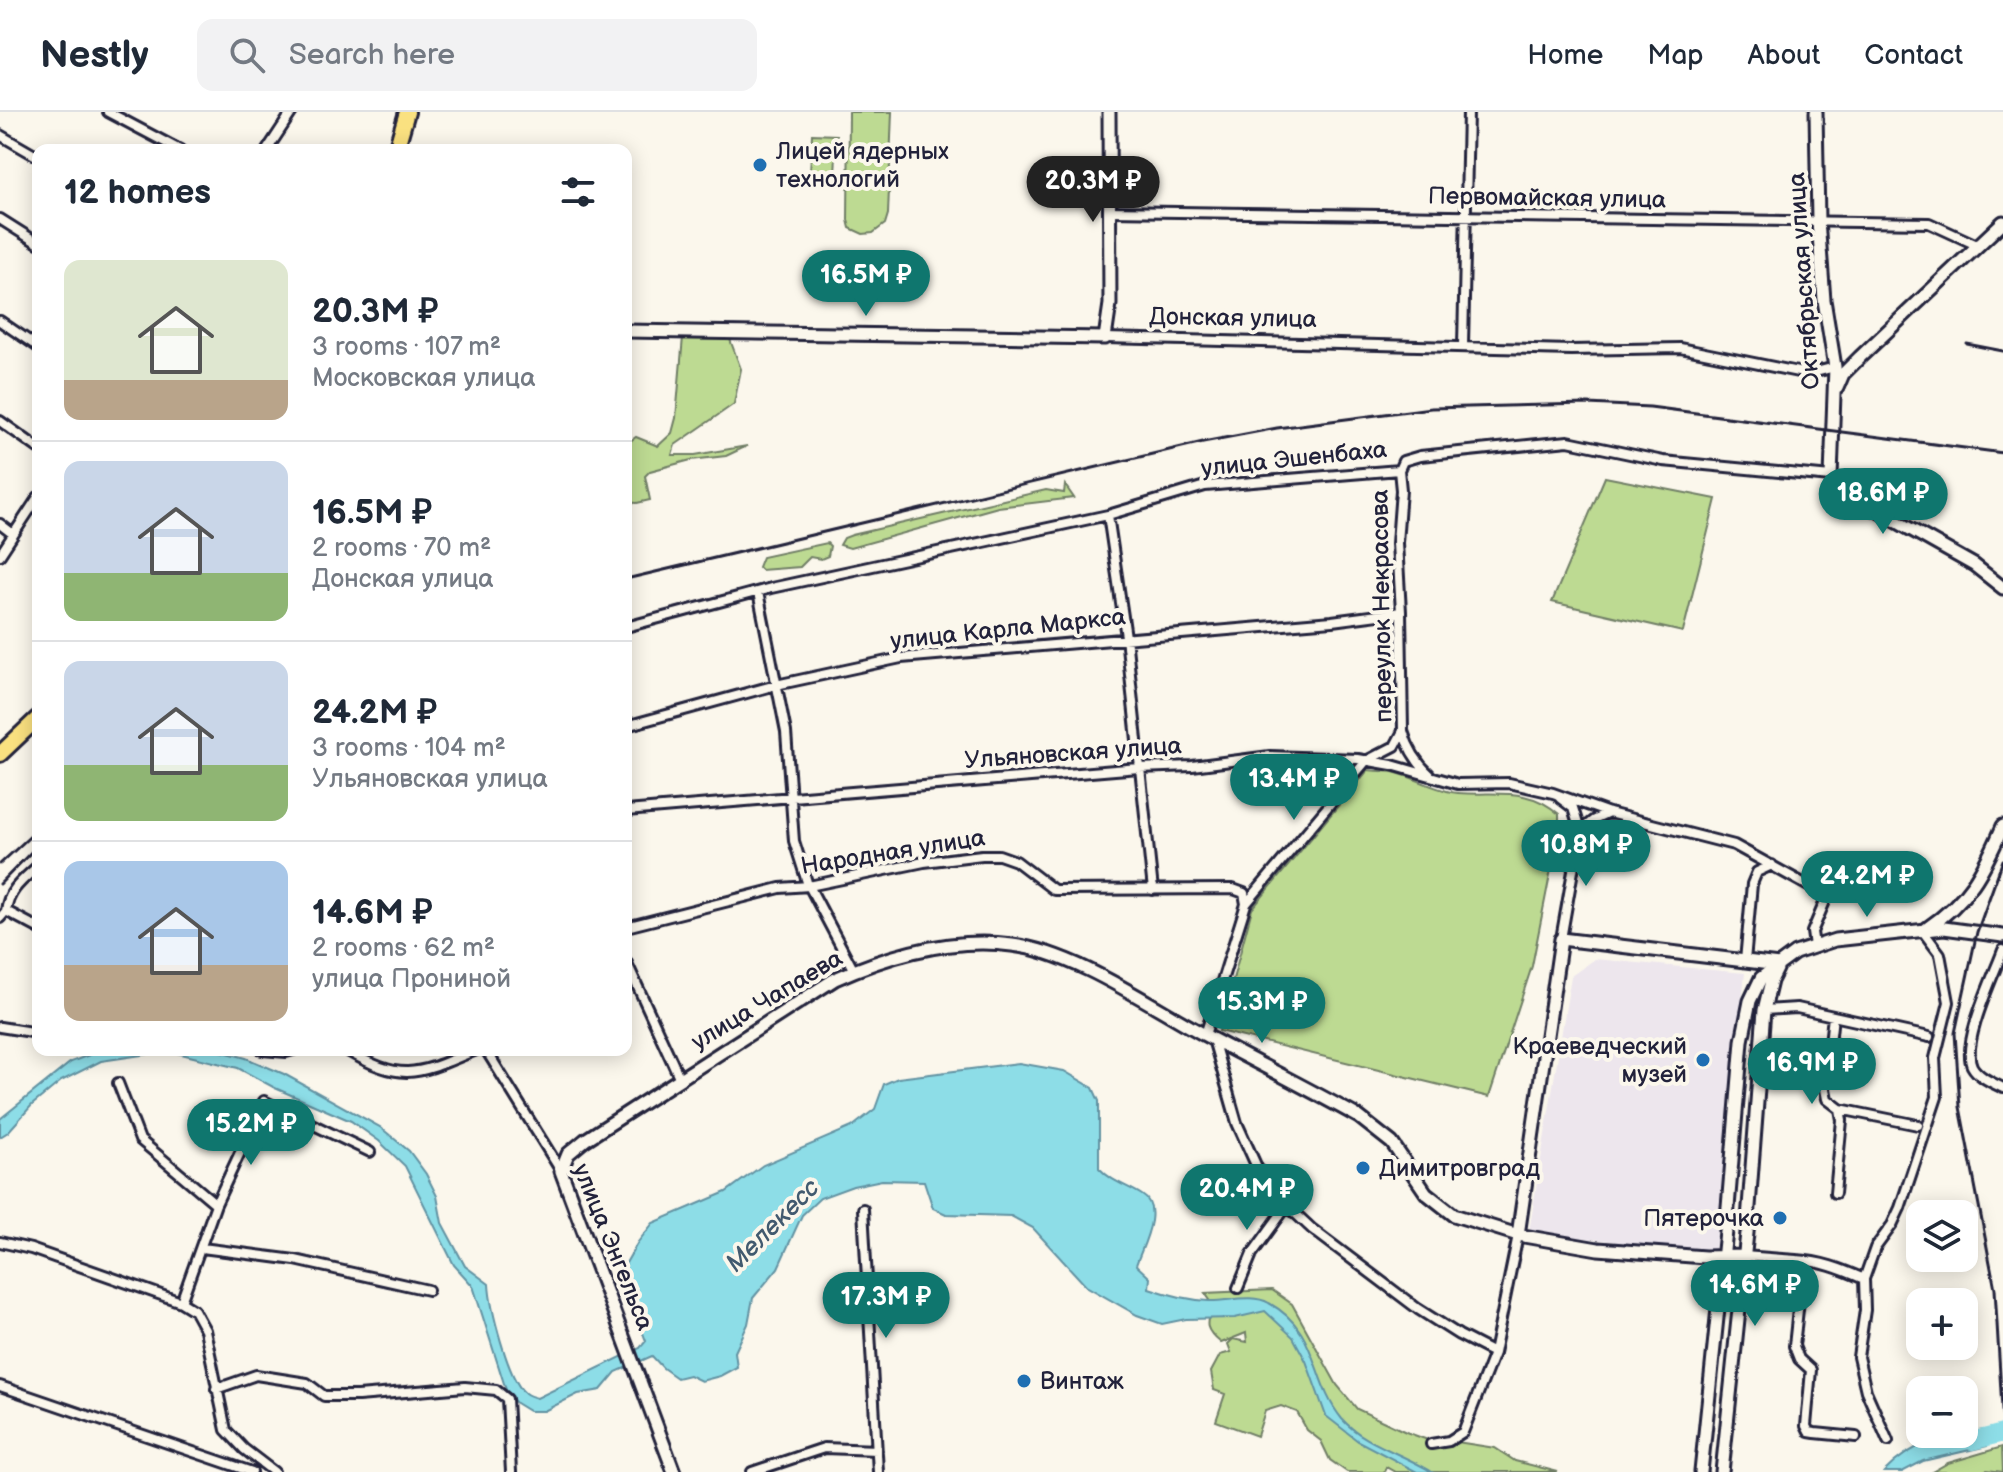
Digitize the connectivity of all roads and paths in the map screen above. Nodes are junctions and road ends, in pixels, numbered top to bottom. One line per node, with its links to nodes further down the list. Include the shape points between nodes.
1 (108, 112): 8 (street)
2 (292, 112): 9 (street)
3 (407, 112): 10 (highway)
4 (1109, 112): 12 (street)
5 (1468, 112): 13 (street)
6 (1816, 112): 15 (street, Октябрьская улица)
7 (0, 135): 11 (street)
8 (169, 144)
9 (271, 144)
10 (398, 144)
11 (32, 154)
12 (1110, 211): 13 (street, Первомайская улица); 21 (street)
13 (1467, 216): 15 (street, Первомайская улица); 23 (street)
14 (0, 219): 17 (street)
15 (1818, 221): 18 (street, Первомайская улица, via 1929,223); 24 (street, Октябрьская улица)
16 (2003, 222): 18 (street)
17 (32, 239)
18 (1979, 246): 25 (street, via 1843,374)
19 (0, 321): 22 (street)
20 (632, 331): 21 (street, Донская улица)
21 (1105, 338): 23 (street, Донская улица)
22 (32, 343)
23 (1463, 346): 24 (street, Донская улица, via 1680,348 1808,374)
24 (1835, 367): 25 (street, Октябрьская улица)
25 (1835, 392): 29 (street, Октябрьская улица)
26 (0, 421): 27 (street)
27 (32, 444)
28 (1399, 470): 29 (street, улица Эшенбаха, via 1403,461 1420,456 1568,441 1663,461); 31 (street, улица Эшенбаха, via 1205,486); 37 (street, переулок Некрасова)
29 (1831, 477): 35 (street, via 1865,505 1966,560)
30 (32, 506): 33 (street)
31 (1108, 515): 36 (street, улица Эшенбаха); 39 (street)
32 (0, 524): 33 (street)
33 (13, 534): 34 (street)
34 (0, 555)
35 (2003, 588)
36 (758, 592): 38 (street, улица Эшенбаха); 40 (street)
37 (1401, 612): 39 (street, улица Карла Маркса); 43 (street, переулок Некрасова)
38 (632, 625)
39 (1126, 637): 40 (street, улица Карла Маркса, via 901,658); 46 (street)
40 (776, 685): 42 (street, улица Карла Маркса); 49 (street, via 786,732)
41 (32, 724): 44 (highway)
42 (632, 724)
43 (1403, 731): 45 (street, via 1395,746); 47 (street, переулок Некрасова, via 1417,763)
44 (0, 754)
45 (1366, 761): 46 (street, Ульяновская улица, via 1270,756); 47 (street, Ульяновская улица); 60 (street)
46 (1139, 768): 49 (street, Ульяновская улица); 59 (street)
47 (1434, 778): 48 (street, Ульяновская улица, via 1458,784 1509,783)
48 (1553, 793): 51 (street, Ульяновская улица); 53 (street, via 1573,808)
49 (790, 798): 50 (street, Ульяновская улица); 58 (street, via 794,841)
50 (632, 811)
51 (1609, 813): 53 (street); 54 (street, Ульяновская улица)
52 (2003, 826): 64 (street, via 1973,885 1952,911)
53 (1580, 831): 66 (street)
54 (1752, 854): 55 (street, Ульяновская улица); 57 (street)
55 (1772, 865): 57 (street); 67 (street, Ульяновская улица, via 1826,899 1812,932)
56 (32, 872): 61 (street, via 13,890)
57 (1757, 872): 69 (street)
58 (809, 886): 59 (street, Народная улица, via 924,862 990,855 1016,861 1054,890); 62 (street, Народная улица, via 780,888); 71 (street)
59 (1153, 890): 60 (street, Народная улица, via 1233,889 1244,893)
60 (1246, 904): 77 (street)
61 (3, 914): 63 (street)
62 (632, 925)
63 (32, 926)
64 (1924, 929): 65 (street); 67 (street); 99 (street, via 1940,954 1949,1002 1935,1058 1937,1097 1900,1208 1875,1248)
65 (2003, 936)
66 (1561, 939): 69 (street); 93 (street)
67 (1814, 946): 70 (street)
68 (2003, 950): 84 (street, via 1969,1056 1974,1070)
69 (1745, 961): 70 (street)
70 (1779, 965): 73 (street); 96 (street, via 1761,978 1742,1041)
71 (854, 971): 77 (street, улица Чапаева, via 964,942 1012,945 1048,953 1104,979); 82 (street, улица Чапаева)
72 (632, 974): 82 (street)
73 (1764, 1010): 74 (street, via 1797,1008); 97 (street)
74 (1833, 1016): 78 (street); 85 (street, via 1825,1089 1827,1099)
75 (0, 1027): 76 (street)
76 (32, 1032)
77 (1209, 1037): 90 (street, via 1237,1123 1265,1185); 93 (street, улица Чапаева, via 1359,1117 1392,1143 1426,1193 1454,1215)
78 (1929, 1037)
79 (356, 1056): 80 (street, via 393,1073 426,1070)
80 (461, 1056)
81 (490, 1056): 88 (street, улица Энгельса)
82 (680, 1079): 88 (street, улица Чапаева, via 585,1140 568,1154)
83 (118, 1083): 91 (street, via 140,1140)
84 (2003, 1088)
85 (1840, 1109): 86 (street); 89 (street)
86 (1918, 1125)
87 (370, 1152): 91 (street, via 264,1101)
88 (561, 1171): 113 (street, улица Энгельса)
89 (1835, 1193)
90 (1289, 1202): 100 (street, via 1252,1254); 103 (street, via 1312,1229 1418,1309)
91 (216, 1204): 95 (street)
92 (863, 1209): 109 (street)
93 (1518, 1235): 96 (street, улица Чапаева, via 1637,1254); 103 (street)
94 (0, 1242): 102 (street)
95 (202, 1248): 101 (street, via 295,1260); 102 (street)
96 (1723, 1255): 97 (street, улица Чапаева); 116 (street)
97 (1744, 1256): 98 (street); 117 (street)
98 (1796, 1260): 99 (street, via 1812,1260); 106 (street, via 1802,1273 1794,1346 1811,1370 1806,1426 1809,1432)
99 (1864, 1279): 107 (street, via 1858,1357)
100 (1238, 1288)
101 (428, 1290)
102 (181, 1302): 105 (street, via 194,1310 205,1330)
103 (1494, 1353): 108 (street, via 1463,1432)
104 (0, 1386): 110 (street)
105 (216, 1389): 111 (street, via 226,1430); 112 (street, via 256,1375 307,1383 324,1396 465,1387 496,1390 507,1399)
106 (1856, 1437)
107 (1888, 1441)
108 (1431, 1444)
109 (877, 1450): 114 (street, via 824,1448); 115 (street)
110 (252, 1472)
111 (274, 1472)
112 (511, 1472)
113 (674, 1472)
114 (752, 1472)
115 (878, 1472)
116 (1701, 1472)
117 (1722, 1472)

